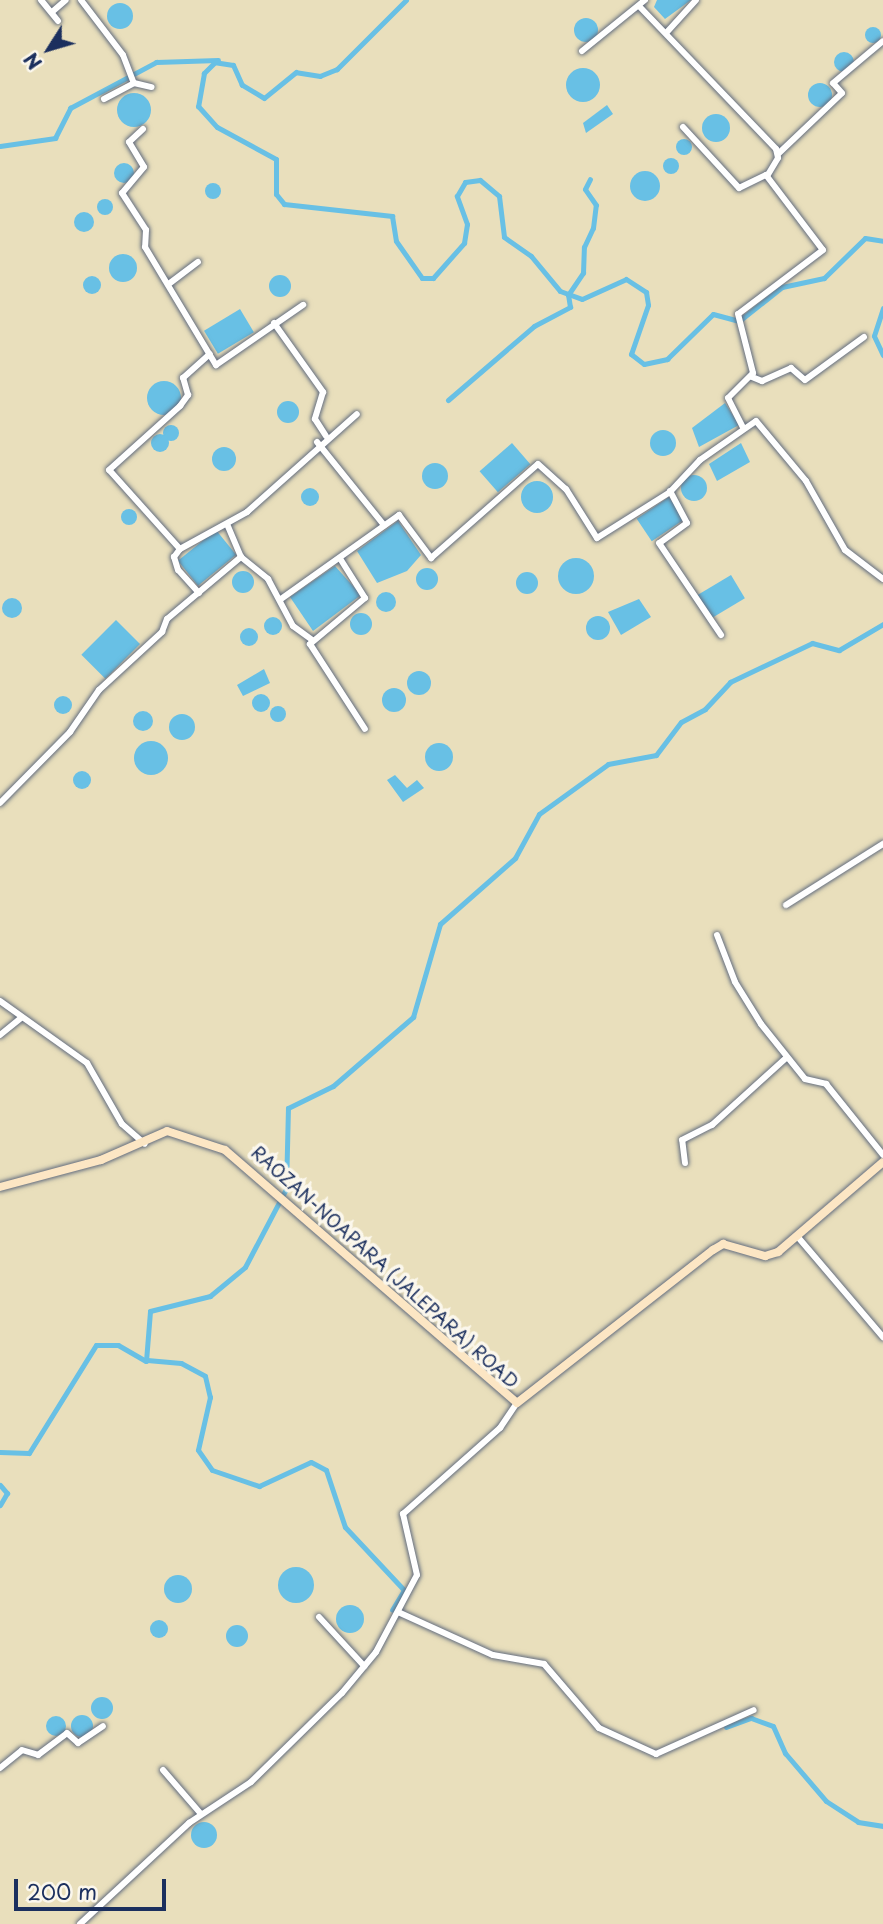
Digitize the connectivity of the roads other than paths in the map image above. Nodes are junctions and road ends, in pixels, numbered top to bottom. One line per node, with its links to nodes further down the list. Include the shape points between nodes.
1 (41, 0): 7 (street)
2 (66, 0): 7 (street)
3 (81, 0): 12 (street)
4 (645, 0): 6 (street)
5 (696, 0): 9 (street)
6 (639, 6): 9 (street); 11 (street)
7 (52, 12): 8 (street)
8 (58, 21)
9 (667, 32): 17 (street)
10 (883, 41): 17 (street, via 833,83 842,93)
11 (582, 51)
12 (134, 82): 13 (street); 14 (street)
13 (152, 88)
14 (104, 99)
15 (683, 127): 18 (street, via 739,188)
16 (143, 129): 20 (street, via 129,142 143,170 122,193 146,230 142,241)
17 (778, 154): 18 (street)
18 (767, 176): 25 (street, via 823,250 741,319)
19 (198, 262): 20 (street)
20 (170, 283): 24 (street)
21 (303, 305): 22 (street)
22 (274, 324): 24 (street, via 216,365); 28 (street, via 323,392 315,419)
23 (864, 337): 25 (street, via 805,380 791,368 762,381)
24 (210, 354): 33 (street, via 183,378 188,395 180,406 109,470)
25 (752, 377): 27 (street, via 728,398)
26 (357, 414): 28 (street)
27 (743, 428): 30 (street); 36 (street, via 764,423 845,550)
28 (326, 436): 29 (street)
29 (318, 443): 31 (street); 32 (street)
30 (670, 491): 32 (street, via 597,538 566,489 538,464 431,558 399,515); 39 (street, via 687,523 659,543)
31 (227, 524): 33 (street); 34 (street)
32 (384, 525): 35 (street)
33 (180, 549): 37 (street, via 174,557 178,570)
34 (241, 557): 37 (street); 38 (street)
35 (341, 560): 38 (street); 40 (street, via 365,598)
36 (883, 579)
37 (199, 593): 42 (street, via 99,690 70,732)
38 (281, 599): 40 (street, via 293,626)
39 (720, 635)
40 (312, 640): 41 (street, via 322,668)
41 (365, 729)
42 (0, 803)
43 (883, 844): 44 (street)
44 (786, 905)
45 (717, 935): 49 (street, via 748,1007)
46 (0, 1001): 47 (street)
47 (22, 1017): 48 (street); 50 (street, via 87,1063 122,1124)
48 (0, 1035)
49 (787, 1057): 51 (street, via 805,1079 826,1084); 53 (street, via 712,1125 682,1140)
50 (149, 1141): 54 (main road, RAOZAN-NOAPARA (JALEPARA) ROAD); 57 (main road, RAOZAN-NOAPARA (JALEPARA) ROAD, via 163,1132 225,1150 272,1186)
51 (883, 1156)
52 (883, 1162): 55 (main road, RAOZAN-NOAPARA (JALEPARA) ROAD)
53 (685, 1163)
54 (0, 1187)
55 (797, 1236): 56 (street); 57 (main road, RAOZAN-NOAPARA (JALEPARA) ROAD, via 765,1256 723,1244)
56 (883, 1337)
57 (517, 1403): 58 (street, via 500,1429 403,1514 418,1567)
58 (398, 1612): 60 (street); 61 (street, via 493,1655 544,1664 599,1728 656,1754)
59 (319, 1617): 60 (street)
60 (364, 1667): 65 (street, via 251,1782)
61 (754, 1710)
62 (103, 1726): 63 (street, via 78,1743 67,1733 38,1755 22,1750)
63 (0, 1768)
64 (163, 1770): 65 (street)
65 (201, 1814): 66 (street)
66 (80, 1924)

